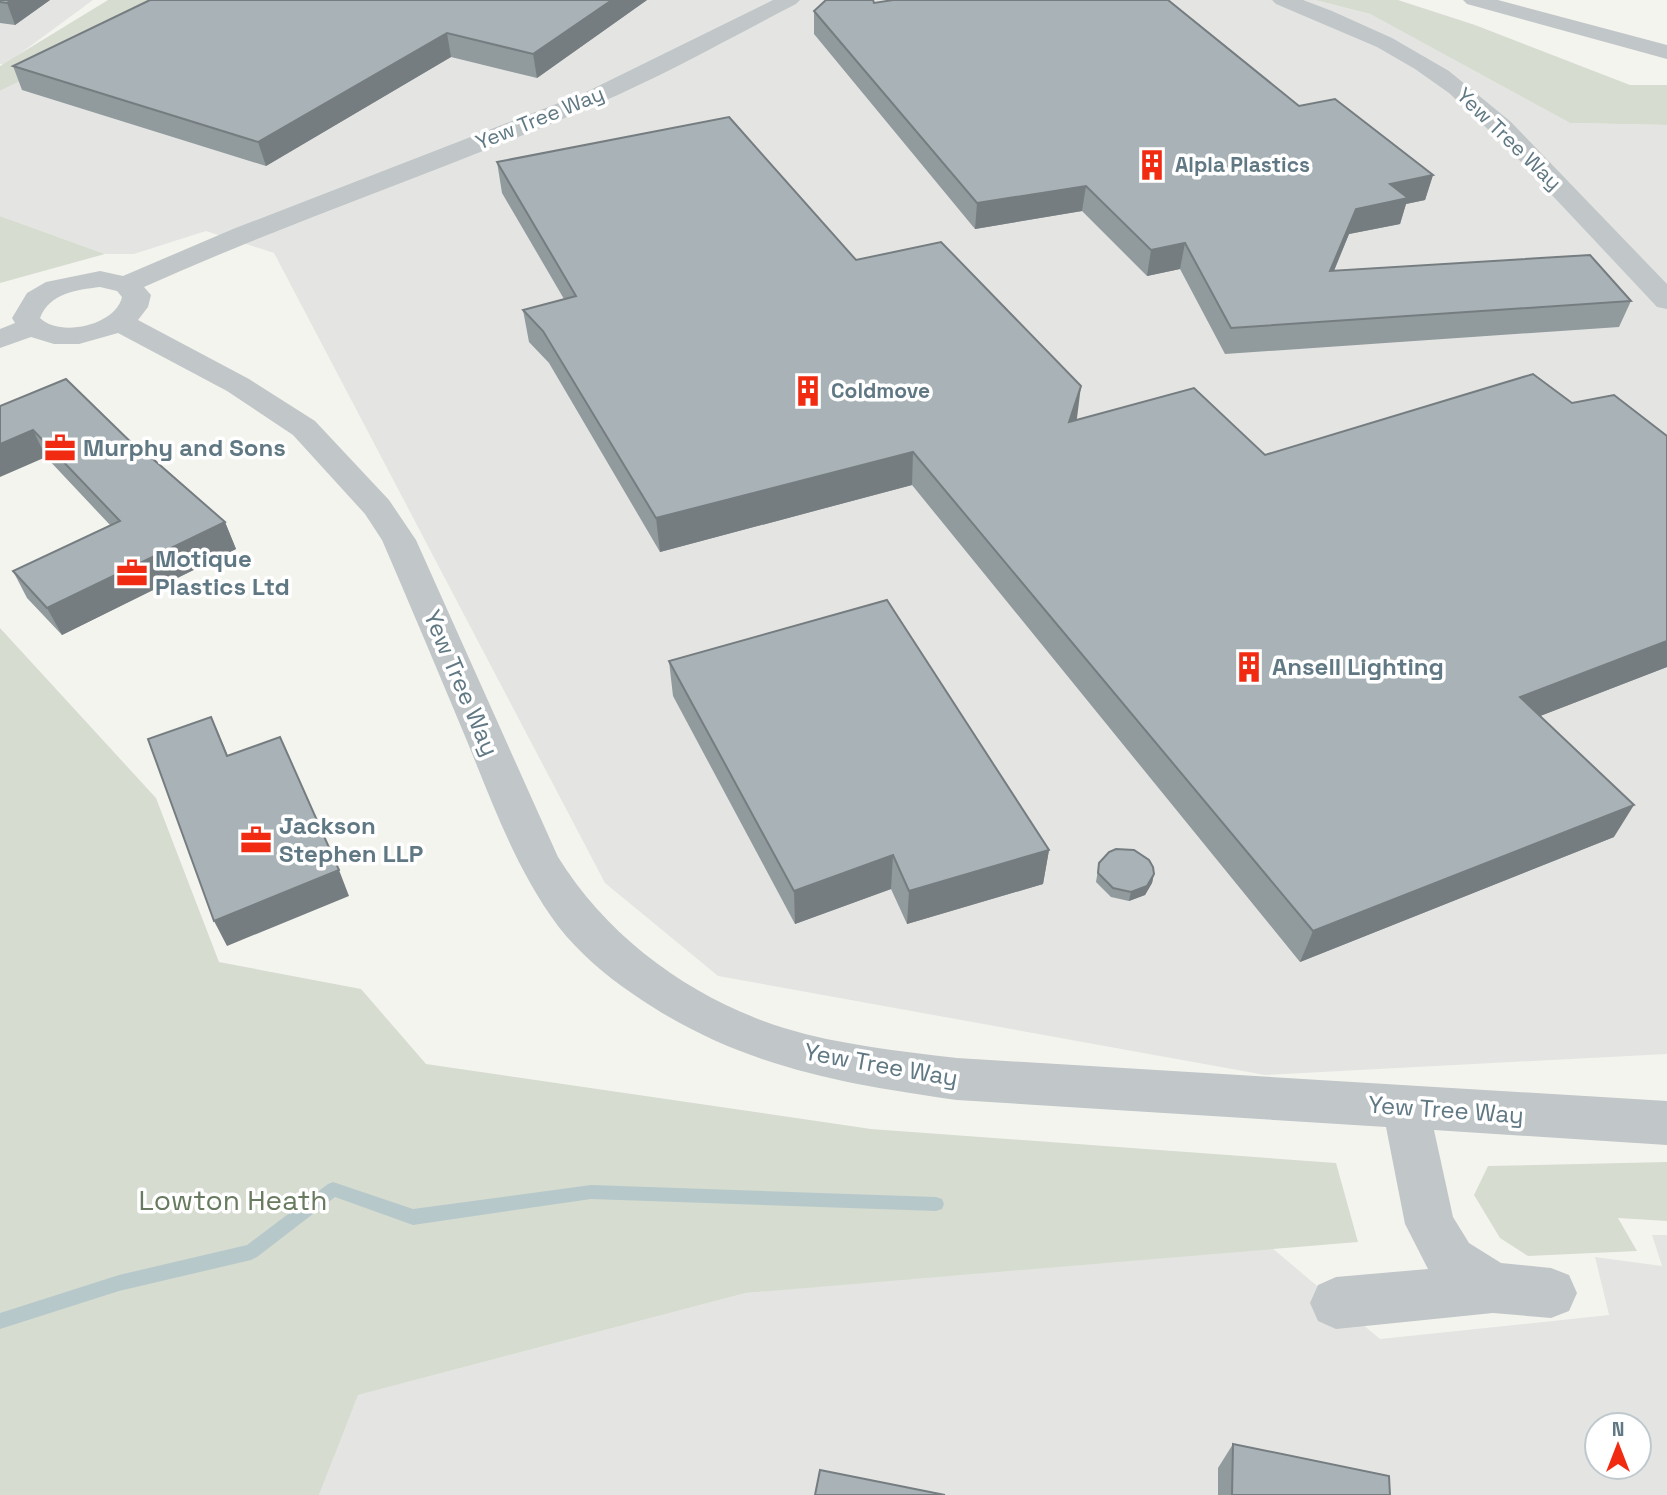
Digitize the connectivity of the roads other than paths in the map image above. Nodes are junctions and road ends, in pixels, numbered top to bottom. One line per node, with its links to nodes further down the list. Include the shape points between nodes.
1 (789, 0): 8 (street, Yew Tree Way, via 588,100 225,241)
2 (1283, 0): 7 (street, Yew Tree Way, via 1376,39 1451,84 1512,137)
3 (1474, 0): 5 (street)
4 (1551, 0): 5 (street)
5 (1533, 16): 6 (street)
6 (1667, 52)
7 (1667, 300)
8 (124, 303): 9 (street, Yew Tree Way, via 88,334 70,336); 9 (street, Yew Tree Way, via 116,280 84,280 50,290 29,309 26,318); 11 (street, Yew Tree Way, via 304,428 377,507 399,540 523,828 555,888 594,937 654,986 734,1028 784,1048 846,1063 957,1079)
9 (31, 327): 10 (street)
10 (0, 339)
11 (1406, 1108): 12 (street, Yew Tree Way); 13 (street, via 1430,1224 1451,1259)
12 (1667, 1124)
13 (1493, 1288): 14 (street); 15 (street)
14 (1551, 1293)
15 (1336, 1303)

